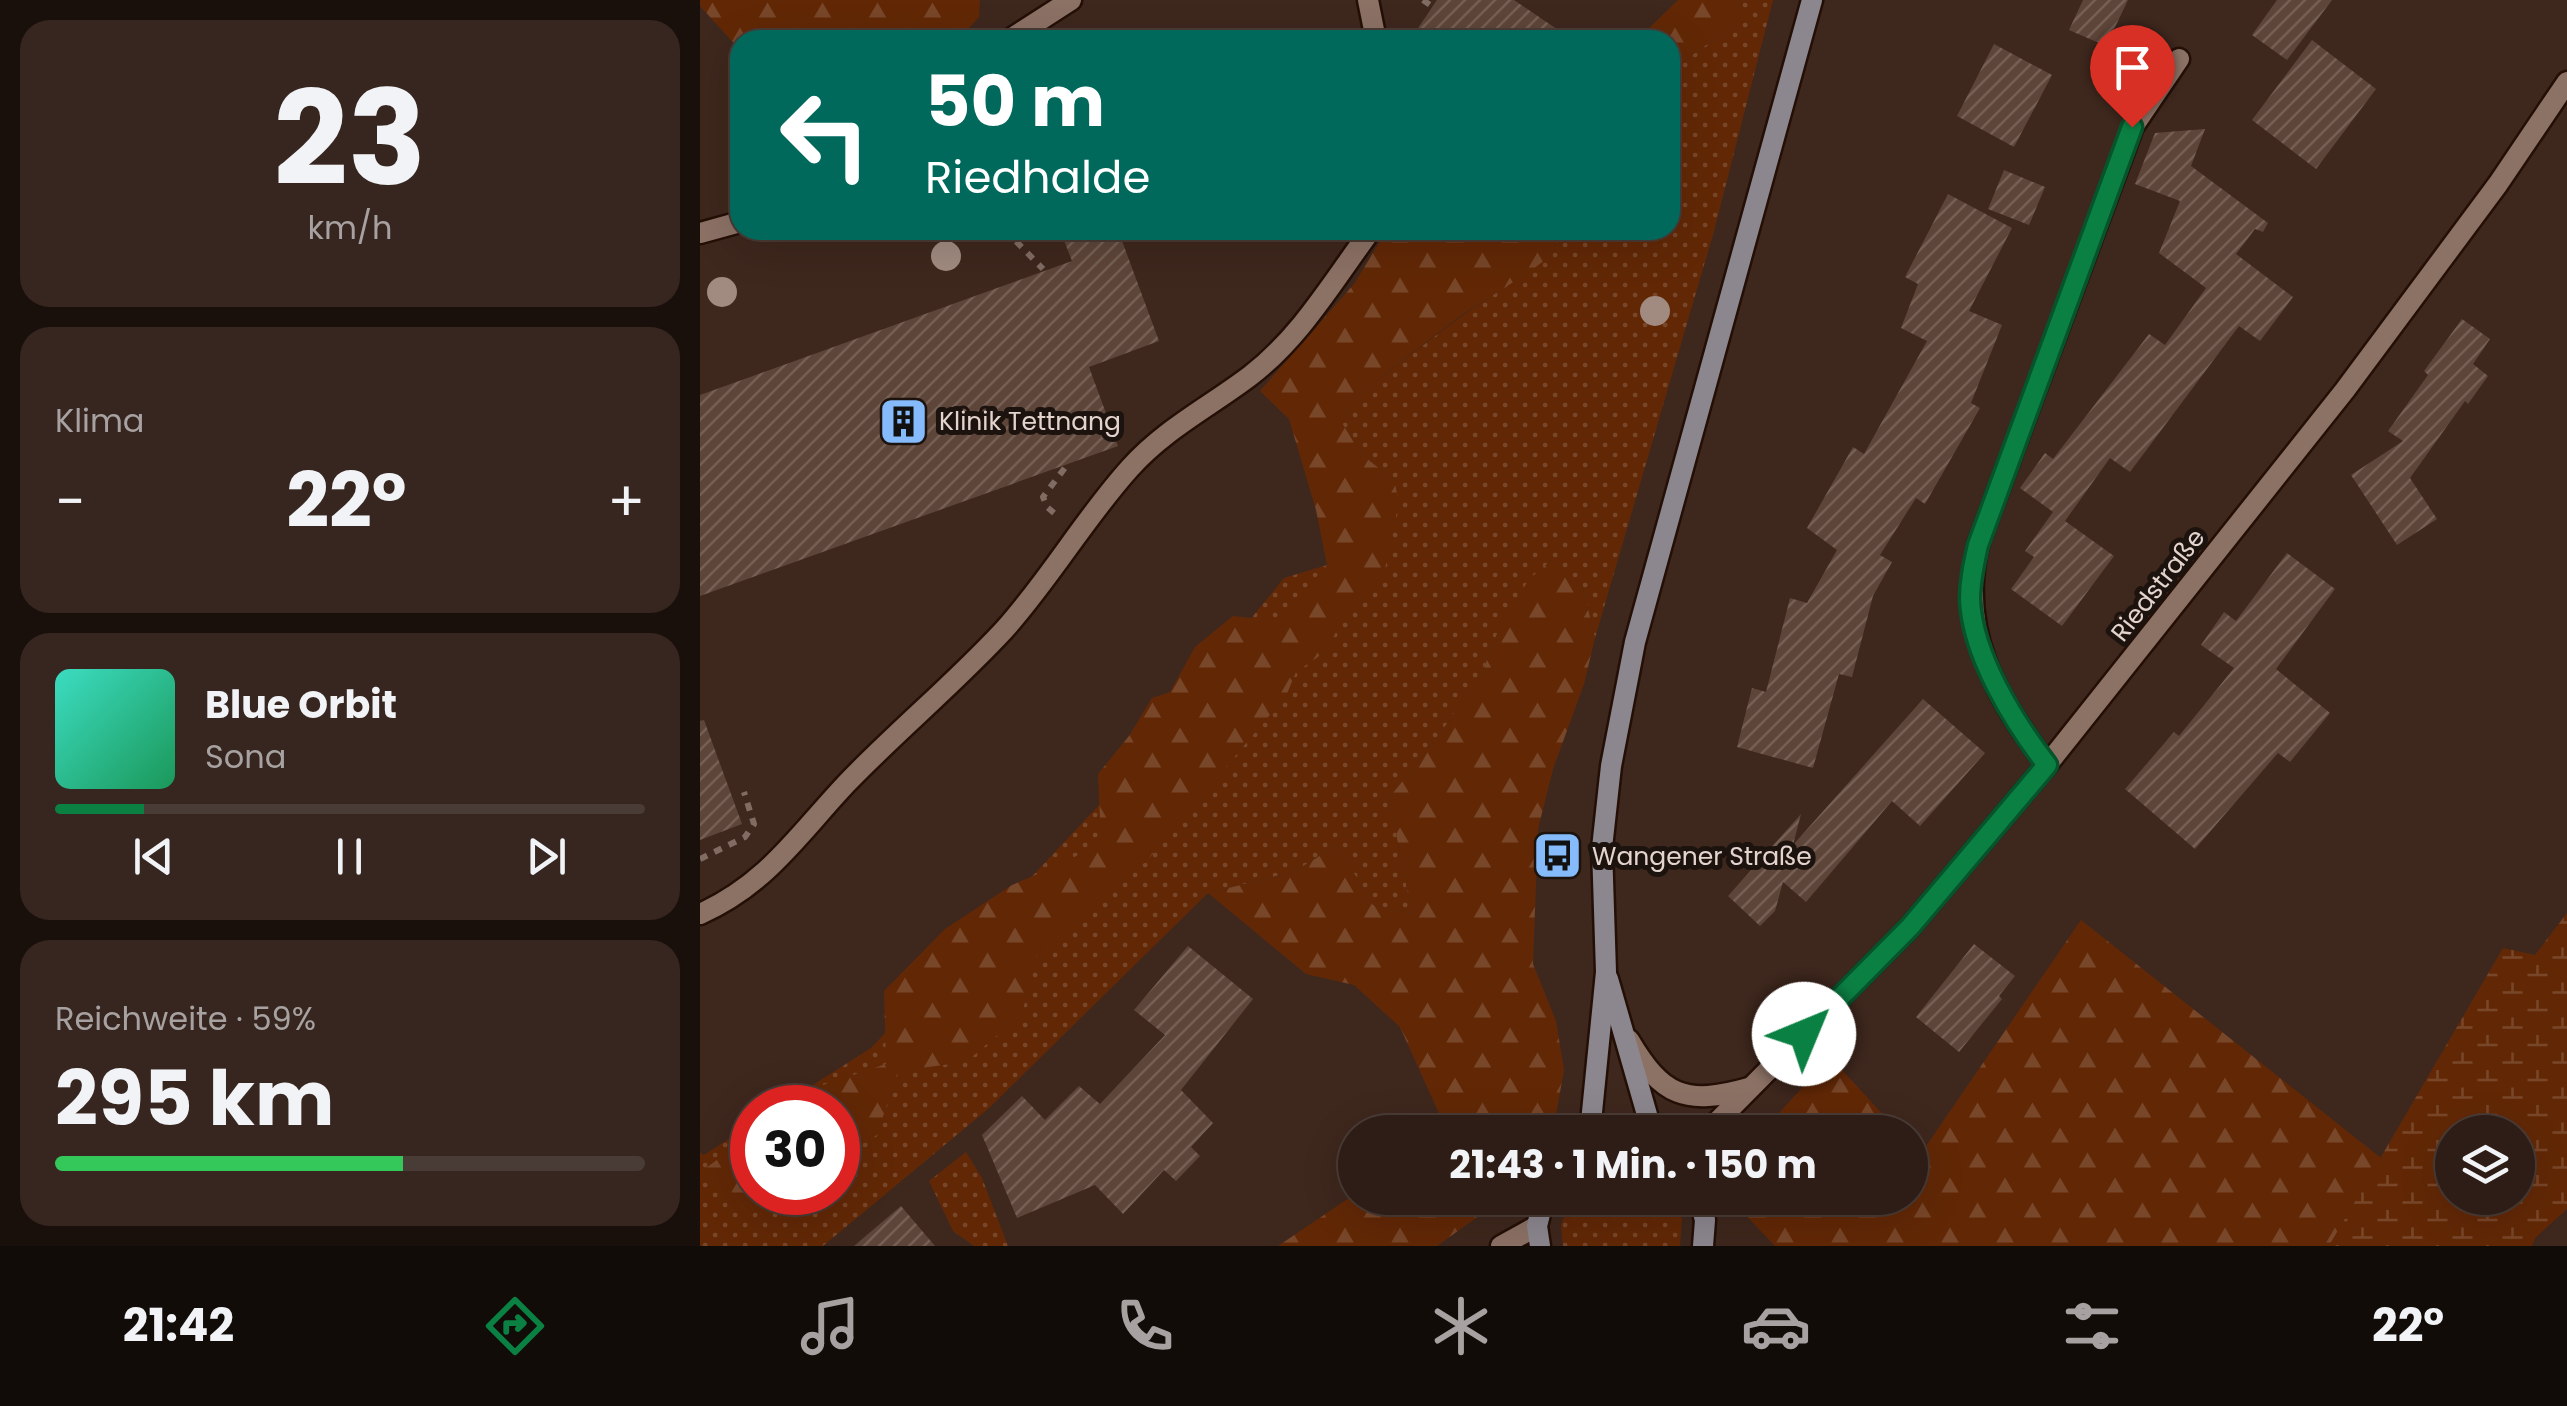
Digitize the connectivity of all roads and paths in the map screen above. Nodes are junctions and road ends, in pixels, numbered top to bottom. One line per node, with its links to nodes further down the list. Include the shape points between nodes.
1 (1071, 0): 6 (street)
2 (1368, 0): 7 (street)
3 (1423, 0): 5 (path)
4 (1812, 0): 19 (main road, via 1620,709 1602,848)
5 (1433, 7)
6 (1025, 30)
7 (1374, 30)
8 (2180, 59): 15 (street, via 2132,127 1971,576 1978,638 2002,698)
9 (2567, 82): 15 (street, Riedstraße, via 2345,390)
10 (730, 225): 11 (street)
11 (700, 233)
12 (1015, 240): 14 (path)
13 (1364, 240): 18 (street, via 1300,330 1132,465 1006,627 845,786 776,866)
14 (1043, 269)
15 (2047, 765): 21 (street, Riedstraße, via 1910,927)
16 (744, 792): 17 (path, via 754,824 745,837)
17 (700, 859)
18 (700, 914)
19 (1606, 972): 20 (main road); 22 (main road)
20 (1626, 1034): 21 (street, via 1646,1068 1668,1088 1704,1098); 23 (main road)
21 (1750, 1088): 24 (street, Riedstraße)
22 (1592, 1115)
23 (1647, 1115)
24 (1724, 1115)
25 (1704, 1215): 28 (main road)
26 (1538, 1236): 27 (street)
27 (1501, 1246)
28 (1703, 1246)

